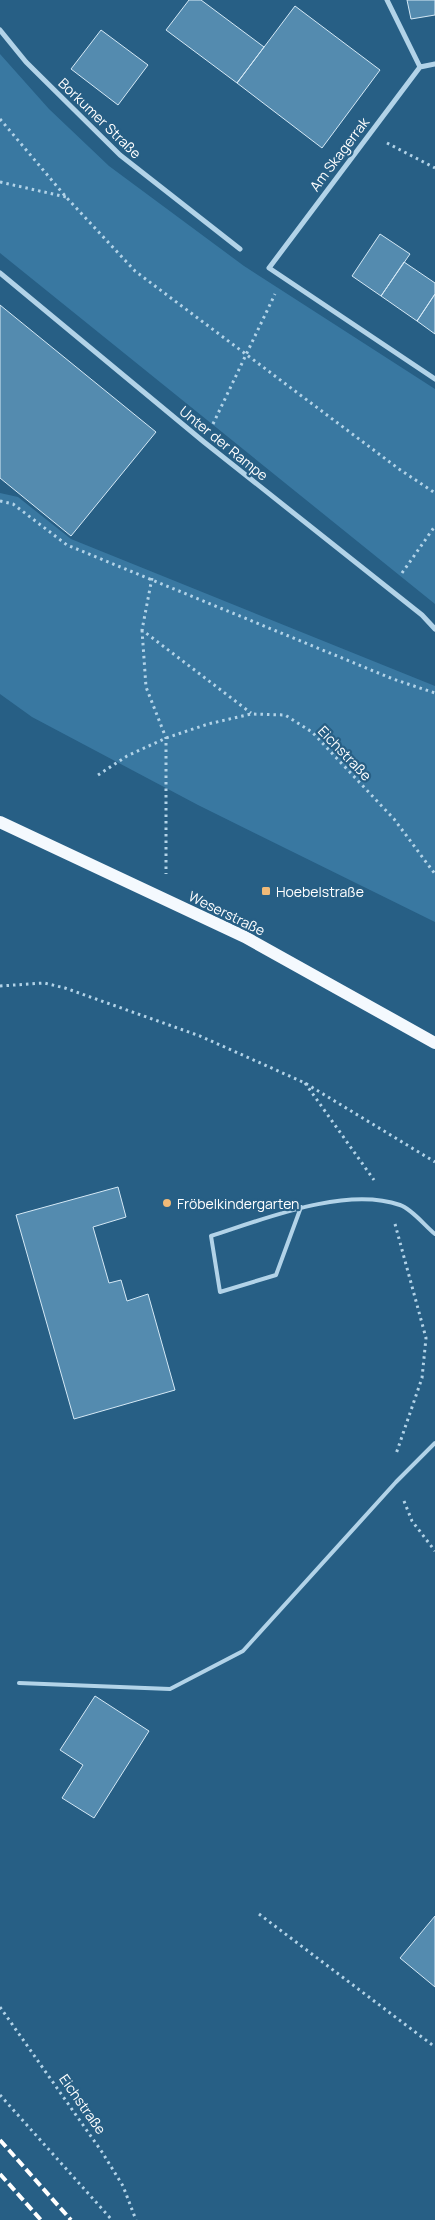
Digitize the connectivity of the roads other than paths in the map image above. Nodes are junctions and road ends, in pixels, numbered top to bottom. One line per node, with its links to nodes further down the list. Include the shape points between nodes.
1 (387, 0): 4 (street)
2 (0, 30): 5 (street, Borkumer Straße, via 26,62 120,155)
3 (435, 64): 4 (street)
4 (420, 67): 7 (street, Am Skagerrak, via 269,268)
5 (240, 249)
6 (0, 273): 8 (street, Unter der Rampe)
7 (435, 379)
8 (435, 629)
9 (0, 822): 10 (main road, Weserstraße, via 244,937)
10 (435, 1043)
11 (301, 1207): 11 (lane, via 276,1275 220,1292 210,1236); 12 (lane, via 369,1198 402,1205)
12 (435, 1234)
13 (435, 1443): 14 (lane, via 243,1651 170,1689)
14 (19, 1683)

